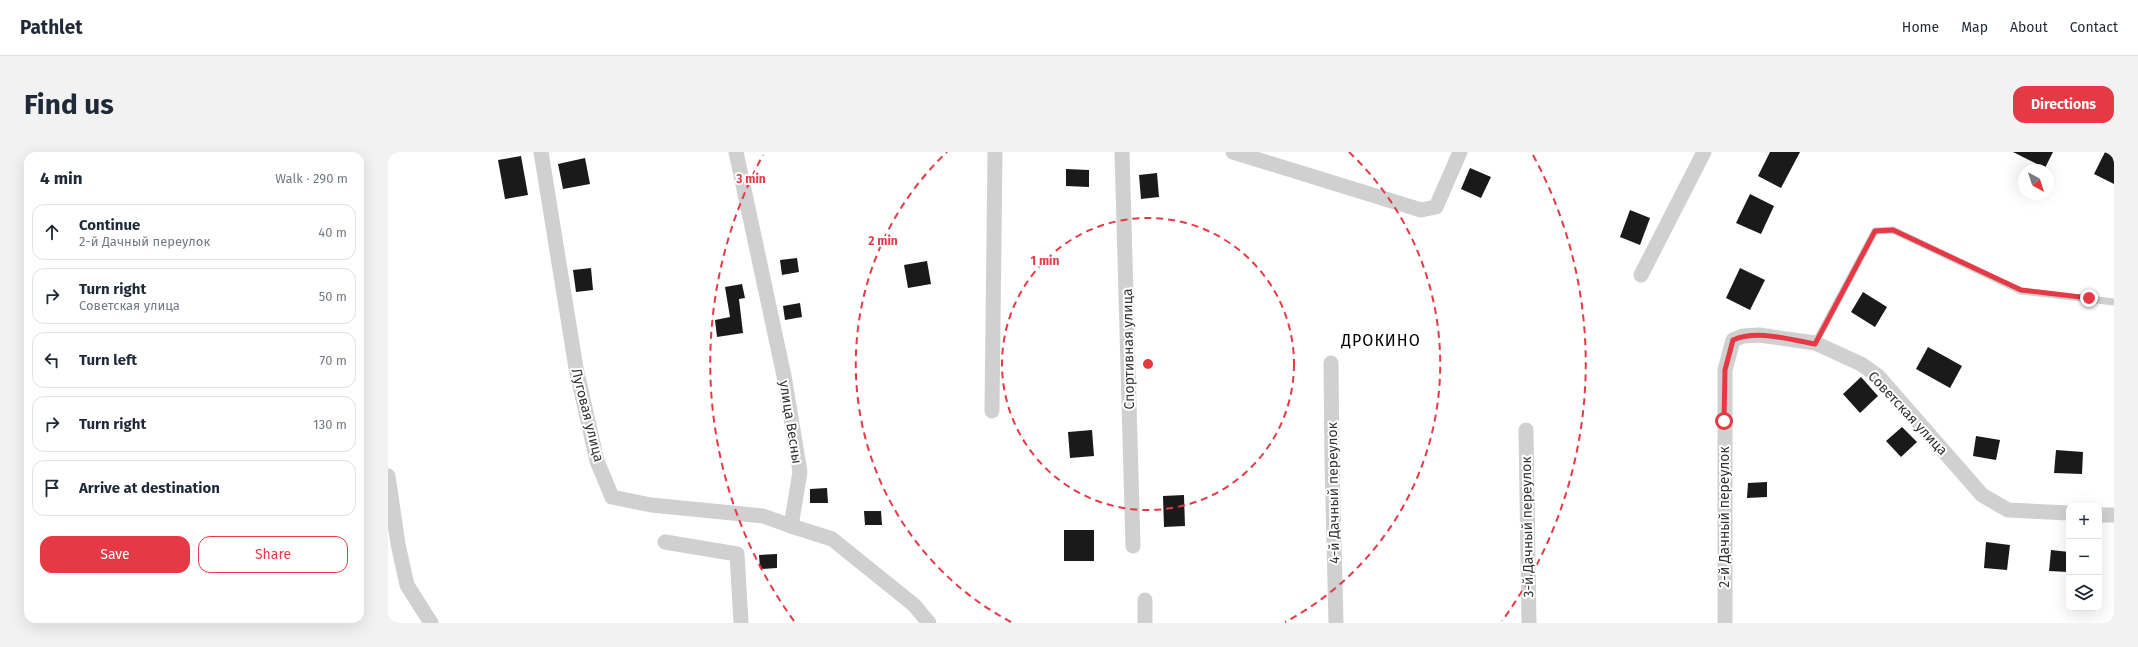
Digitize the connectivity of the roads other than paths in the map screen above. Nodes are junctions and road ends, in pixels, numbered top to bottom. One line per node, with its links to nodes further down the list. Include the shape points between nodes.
1 (541, 152): 19 (street, Луговая улица, via 576,368 597,460 612,497 651,505 763,516)
2 (736, 152): 19 (street, улица Весны, via 784,376 800,472)
3 (995, 152): 13 (street)
4 (1122, 152): 21 (street, Спортивная улица)
5 (1233, 152): 6 (street, via 1421,210 1436,207)
6 (1460, 152)
7 (1704, 152): 8 (street)
8 (1641, 275)
9 (2114, 302): 11 (lane, via 2021,290 1893,230 1875,231)
10 (1733, 340): 11 (street, Советская улица, via 1743,336 1759,335); 29 (street, 2-й Дачный переулок, via 1725,370)
11 (1815, 344): 16 (street, Советская улица, via 1861,364 1878,376 1982,494 2008,510)
12 (1331, 362): 27 (street, 4-й Дачный переулок)
13 (992, 411)
14 (1526, 430): 28 (street, 3-й Дачный переулок)
15 (388, 476): 23 (street, via 407,585)
16 (2066, 513)
17 (2102, 514): 18 (street)
18 (2114, 515)
19 (791, 526): 25 (street, via 832,539 914,605)
20 (665, 542): 24 (street, via 737,554)
21 (1132, 546)
22 (1145, 600): 26 (street)
23 (431, 623)
24 (741, 623)
25 (929, 623)
26 (1145, 623)
27 (1336, 623)
28 (1529, 623)
29 (1725, 623)

